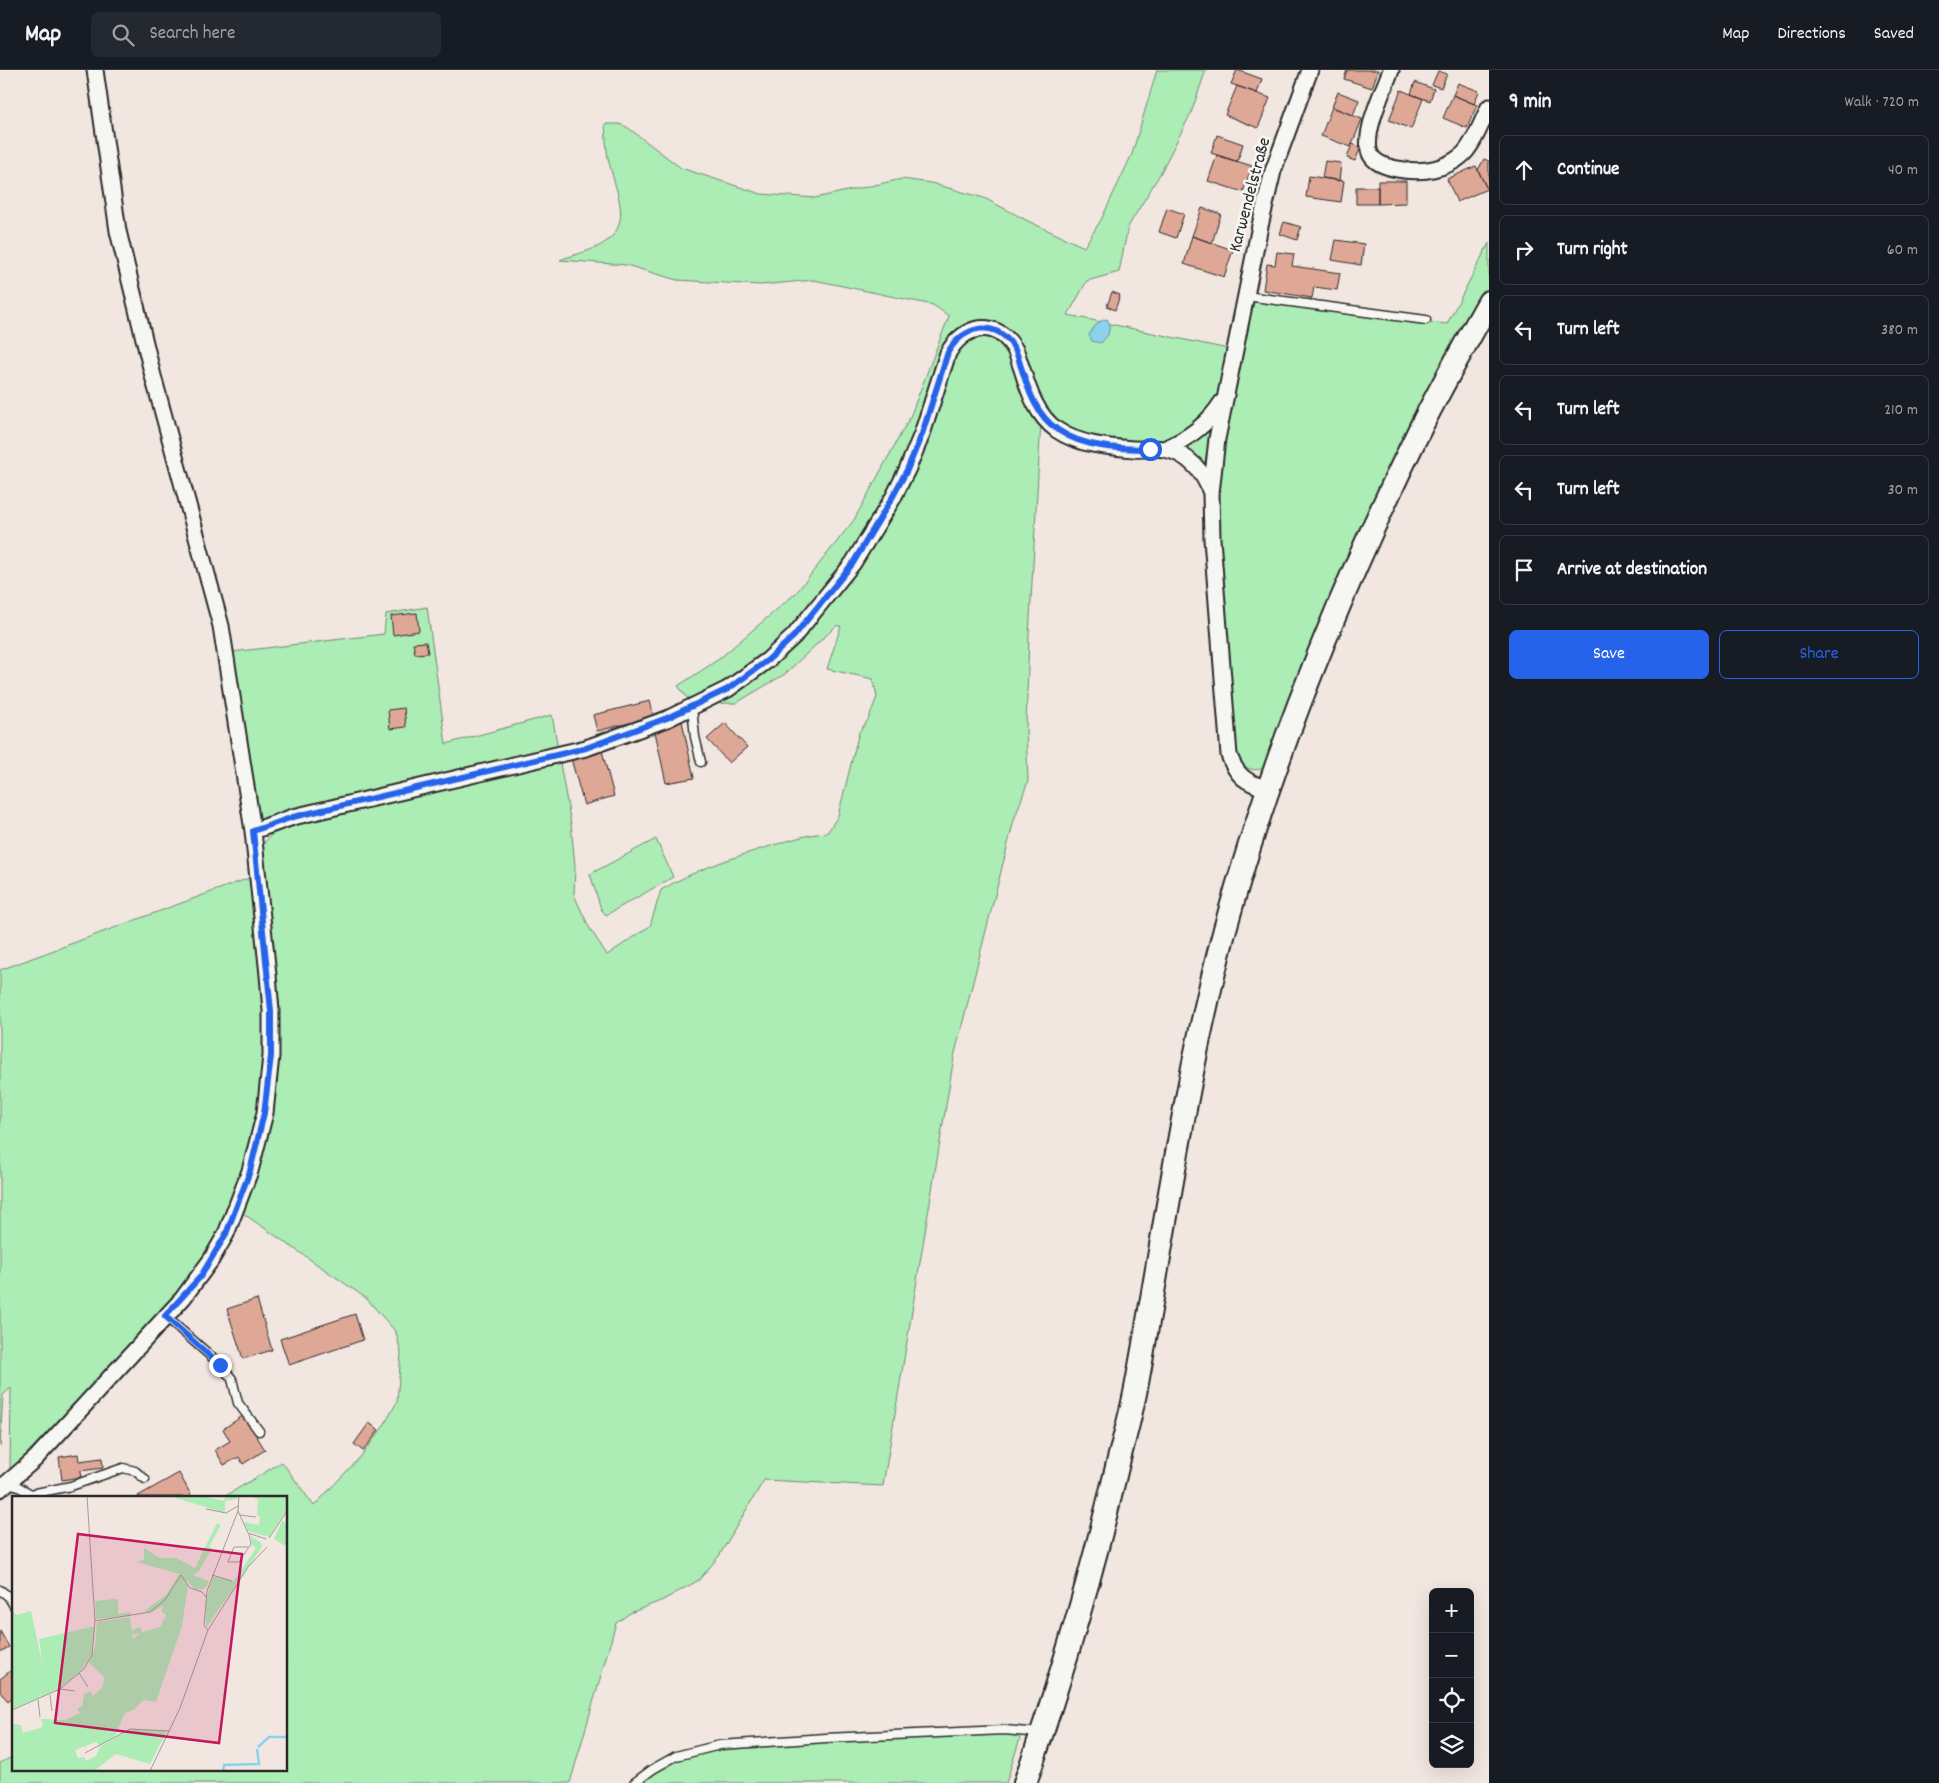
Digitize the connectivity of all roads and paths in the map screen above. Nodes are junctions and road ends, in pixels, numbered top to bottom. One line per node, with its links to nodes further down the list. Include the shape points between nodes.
1 (94, 70): 14 (street, via 118,231 153,376 221,626)
2 (1310, 70): 5 (street, Karwendelstraße, via 1273,171)
3 (1391, 70): 4 (street, via 1369,138 1373,160 1382,165 1421,171 1462,156)
4 (1489, 107)
5 (1246, 300): 7 (lane); 8 (street, Karwendelstraße)
6 (1489, 302): 13 (street, via 1419,430 1382,510 1324,640)
7 (1426, 320)
8 (1225, 399): 9 (street, via 1205,424); 10 (street, Karwendelstraße)
9 (1164, 449): 10 (street, via 1192,462 1207,481); 11 (street, via 1089,444 1058,430 1046,421 1034,401 1010,343 995,331 979,328 963,334 948,352 907,470 853,563 794,636 768,660 728,689)
10 (1211, 493): 13 (street, Karwendelstraße, via 1229,755 1236,772)
11 (692, 708): 12 (lane); 14 (street, via 586,748 293,817)
12 (701, 762)
13 (1267, 789): 21 (street, via 1225,930 1204,1018 1136,1387 1106,1517)
14 (253, 831): 15 (street, via 271,1011 271,1056 264,1113 250,1171 226,1234 201,1276)
15 (165, 1316): 16 (lane, via 226,1372 232,1380 238,1403); 18 (street, via 35,1459)
16 (259, 1431)
17 (145, 1479): 18 (lane, via 135,1471 123,1468 71,1486 32,1494)
18 (5, 1486)
19 (0, 1590): 20 (lane)
20 (12, 1603)
21 (1043, 1733): 22 (lane, via 1004,1730 720,1745 676,1756); 23 (street)
22 (634, 1783)
23 (1026, 1783)

